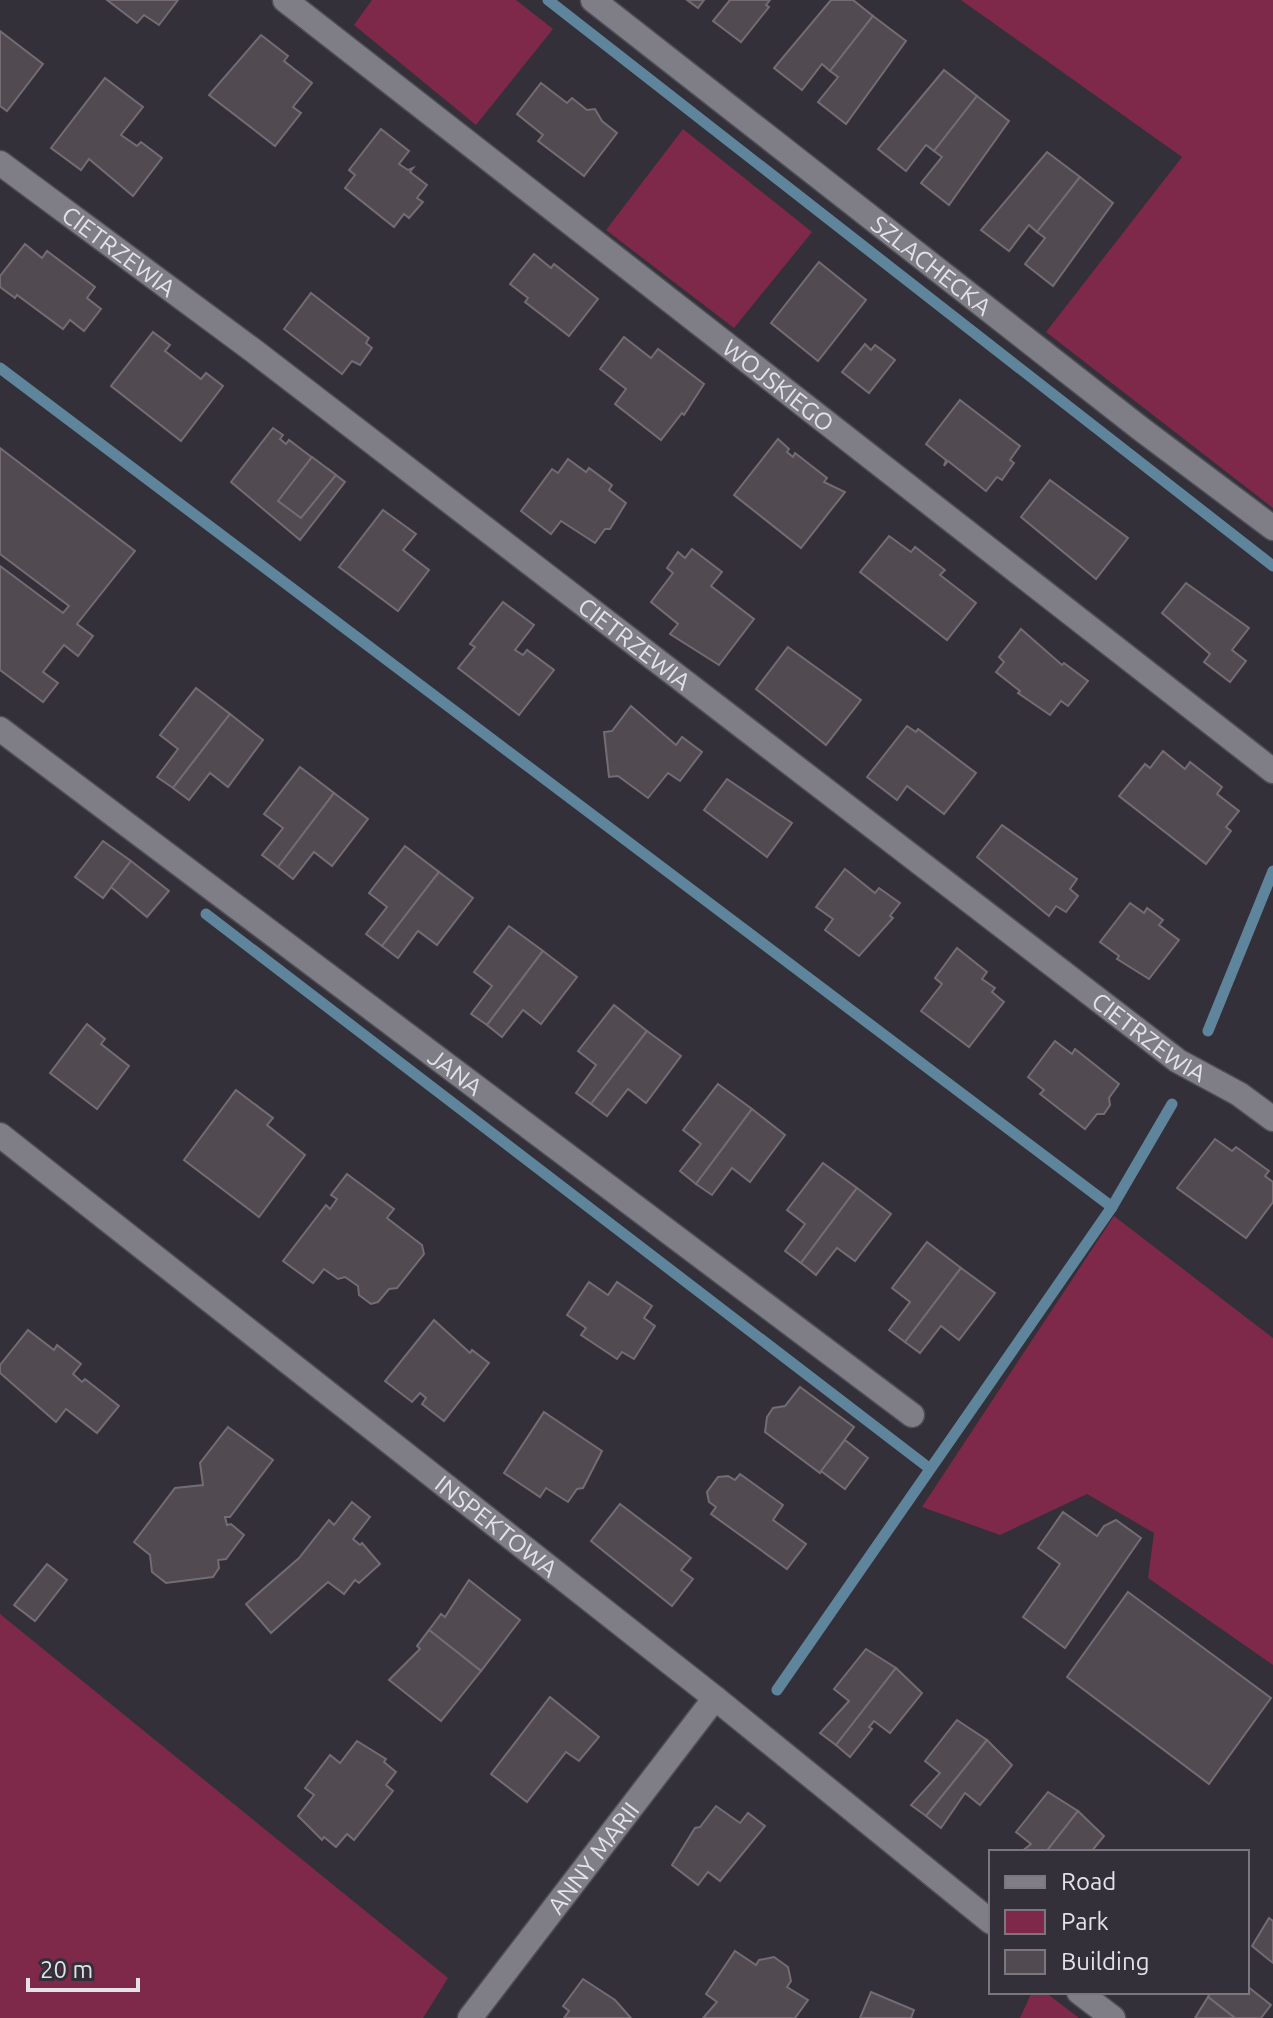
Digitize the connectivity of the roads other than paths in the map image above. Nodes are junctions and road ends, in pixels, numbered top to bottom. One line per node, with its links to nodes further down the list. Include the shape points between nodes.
1 (285, 0): 6 (street, WOJSKIEGO)
2 (593, 0): 4 (street, SZLACHECKA)
3 (0, 163): 7 (street, CIETRZEWIA, via 254,351 1178,1061)
4 (1273, 528)
5 (0, 729): 9 (street, JANA)
6 (1273, 771)
7 (1273, 1119)
8 (0, 1135): 10 (street, INSPEKTOWA)
9 (912, 1415)
10 (715, 1698): 11 (street, INSPEKTOWA); 13 (street, ANNY MARII)
11 (989, 1920)
12 (1082, 1994): 14 (street)
13 (470, 2018)
14 (1113, 2018)

